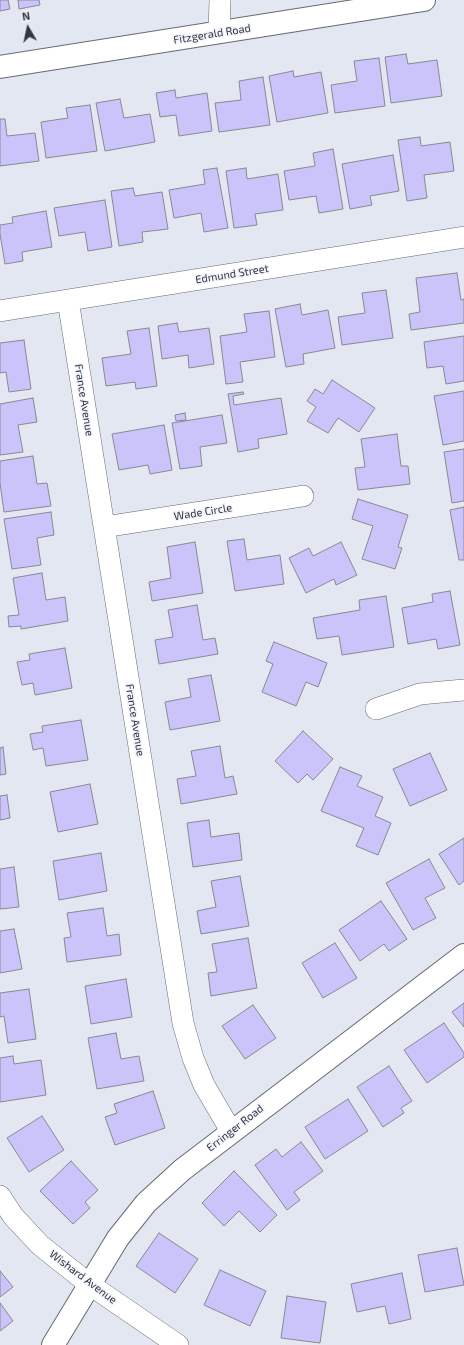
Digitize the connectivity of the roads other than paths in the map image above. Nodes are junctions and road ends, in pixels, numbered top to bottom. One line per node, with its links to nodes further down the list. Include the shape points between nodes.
1 (220, 0): 3 (street)
2 (424, 0): 3 (street, Fitzgerald Road)
3 (219, 32): 4 (street, Fitzgerald Road)
4 (0, 67)
5 (464, 237): 6 (street, Edmund Street)
6 (68, 300): 7 (street, Edmund Street); 9 (street, France Avenue)
7 (0, 311)
8 (302, 496): 9 (street, Wade Circle)
9 (104, 527): 13 (street, France Avenue, via 183,1023 204,1085)
10 (464, 690): 11 (street, via 420,694)
11 (376, 709)
12 (464, 955): 13 (street, Erringer Road)
13 (231, 1131): 15 (street, Erringer Road, via 146,1203 118,1238)
14 (0, 1196): 15 (street, Wishard Avenue, via 13,1216 40,1244)
15 (89, 1284): 16 (street, Erringer Road); 17 (street, Wishard Avenue)
16 (53, 1345)
17 (178, 1345)

